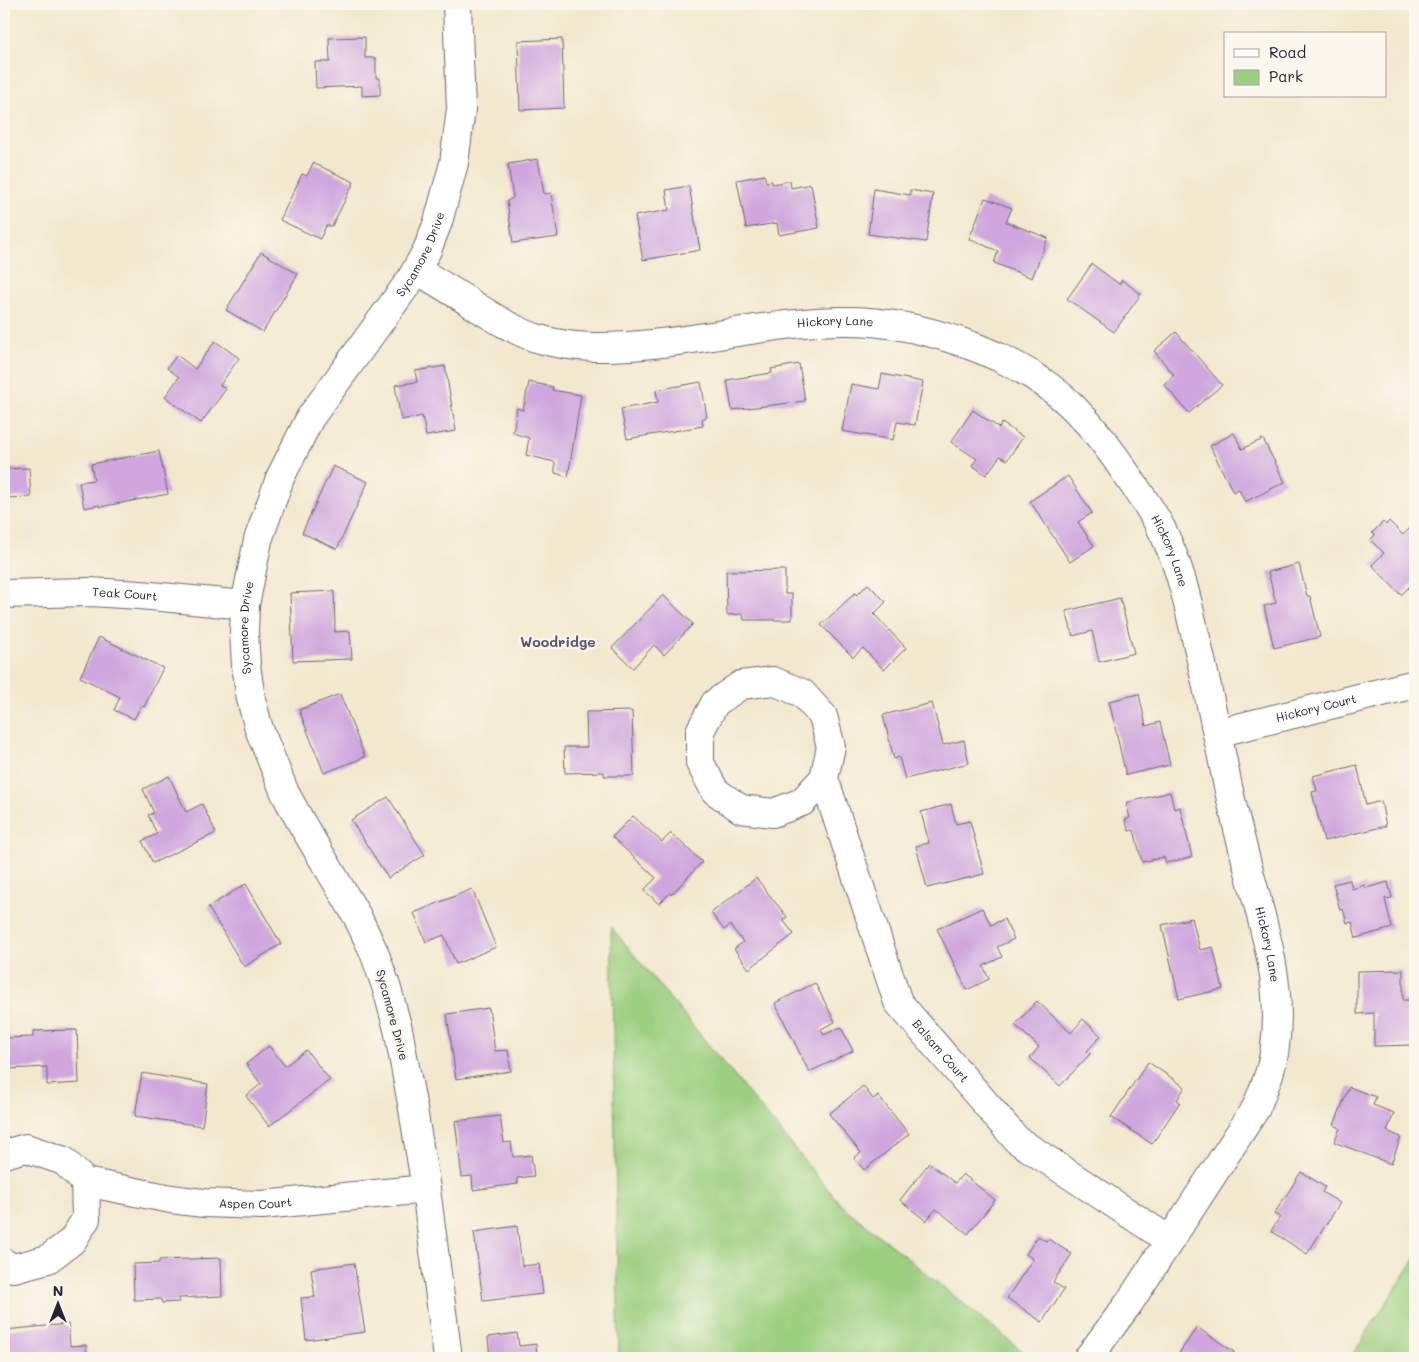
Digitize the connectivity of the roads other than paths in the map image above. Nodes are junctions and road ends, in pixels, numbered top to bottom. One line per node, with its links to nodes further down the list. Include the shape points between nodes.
1 (458, 4): 2 (street, Sycamore Drive, via 461,109 454,163 438,222)
2 (417, 270): 4 (street, Sycamore Drive, via 310,418 268,510 258,540); 6 (street, Hickory Lane, via 503,324 537,338 576,346 615,348 842,320 915,329 1015,365 1045,383 1094,430 1156,519 1170,548 1187,600)
3 (4, 594): 4 (street, Teak Court, via 90,592)
4 (245, 605): 10 (street, Sycamore Drive, via 246,665 259,729 286,793 357,916 374,952 398,1029)
5 (1415, 684): 6 (street, Hickory Court)
6 (1217, 733): 11 (street, Hickory Lane, via 1240,838 1268,942 1274,976 1276,1046 1256,1108)
7 (824, 778): 7 (street, via 831,747 823,716 802,693 773,682 741,686 715,703 700,731 700,764 715,791 741,809 773,813 795,805 802,802); 11 (street, Balsam Court, via 898,1002 1017,1140)
8 (4, 1154): 9 (street, via 26,1148 64,1161)
9 (85, 1182): 10 (street, Aspen Court, via 171,1199 233,1205 292,1203); 12 (street, via 86,1219 72,1241 48,1259 14,1268)
10 (426, 1189): 13 (street, Sycamore Drive)
11 (1169, 1240): 14 (street, Hickory Lane, via 1129,1303)
12 (4, 1263)
13 (448, 1358)
14 (1088, 1358)

